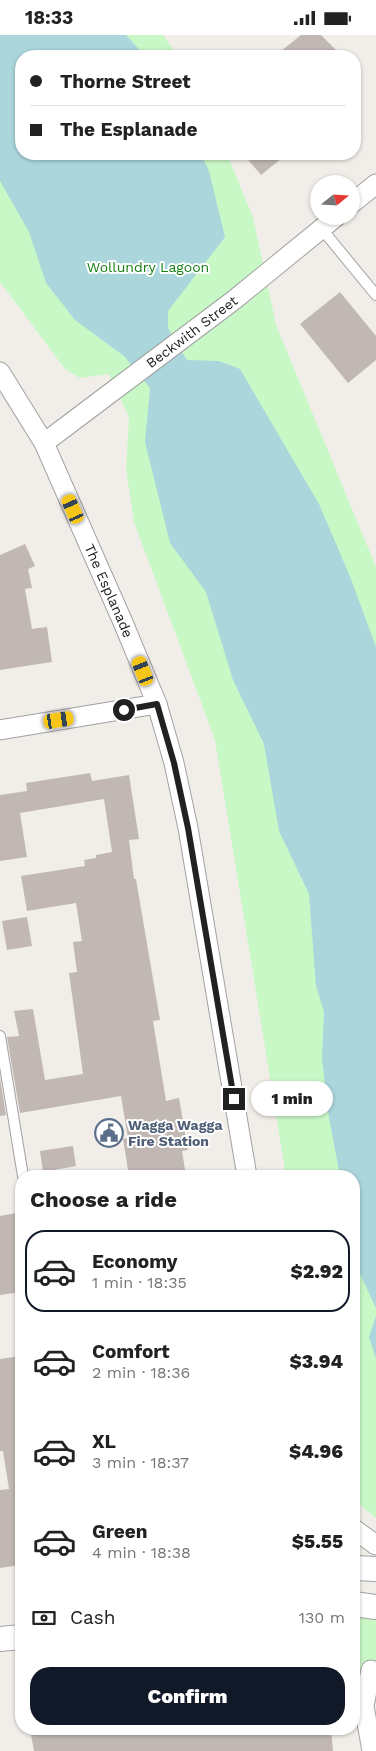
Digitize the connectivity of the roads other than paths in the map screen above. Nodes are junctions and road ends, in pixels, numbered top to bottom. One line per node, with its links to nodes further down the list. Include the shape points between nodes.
1 (376, 184): 2 (street)
2 (360, 197)
3 (326, 225): 4 (street, Beckwith Street)
4 (321, 229): 5 (lane); 7 (street, Beckwith Street, via 260,280)
5 (376, 295)
6 (0, 372): 7 (street, The Esplanade)
7 (44, 443): 8 (street, The Esplanade)
8 (157, 704): 9 (street); 12 (street, The Esplanade, via 188,828)
9 (0, 729)
10 (0, 1036): 11 (lane)
11 (22, 1170)
12 (246, 1170)
13 (360, 1533): 14 (street)
14 (376, 1545)
15 (360, 1568): 16 (street)
16 (376, 1569)
17 (360, 1605): 18 (street)
18 (376, 1607)
19 (15, 1638): 20 (street)
20 (0, 1639)
21 (371, 1670): 22 (street, via 364,1706)
22 (372, 1751)

